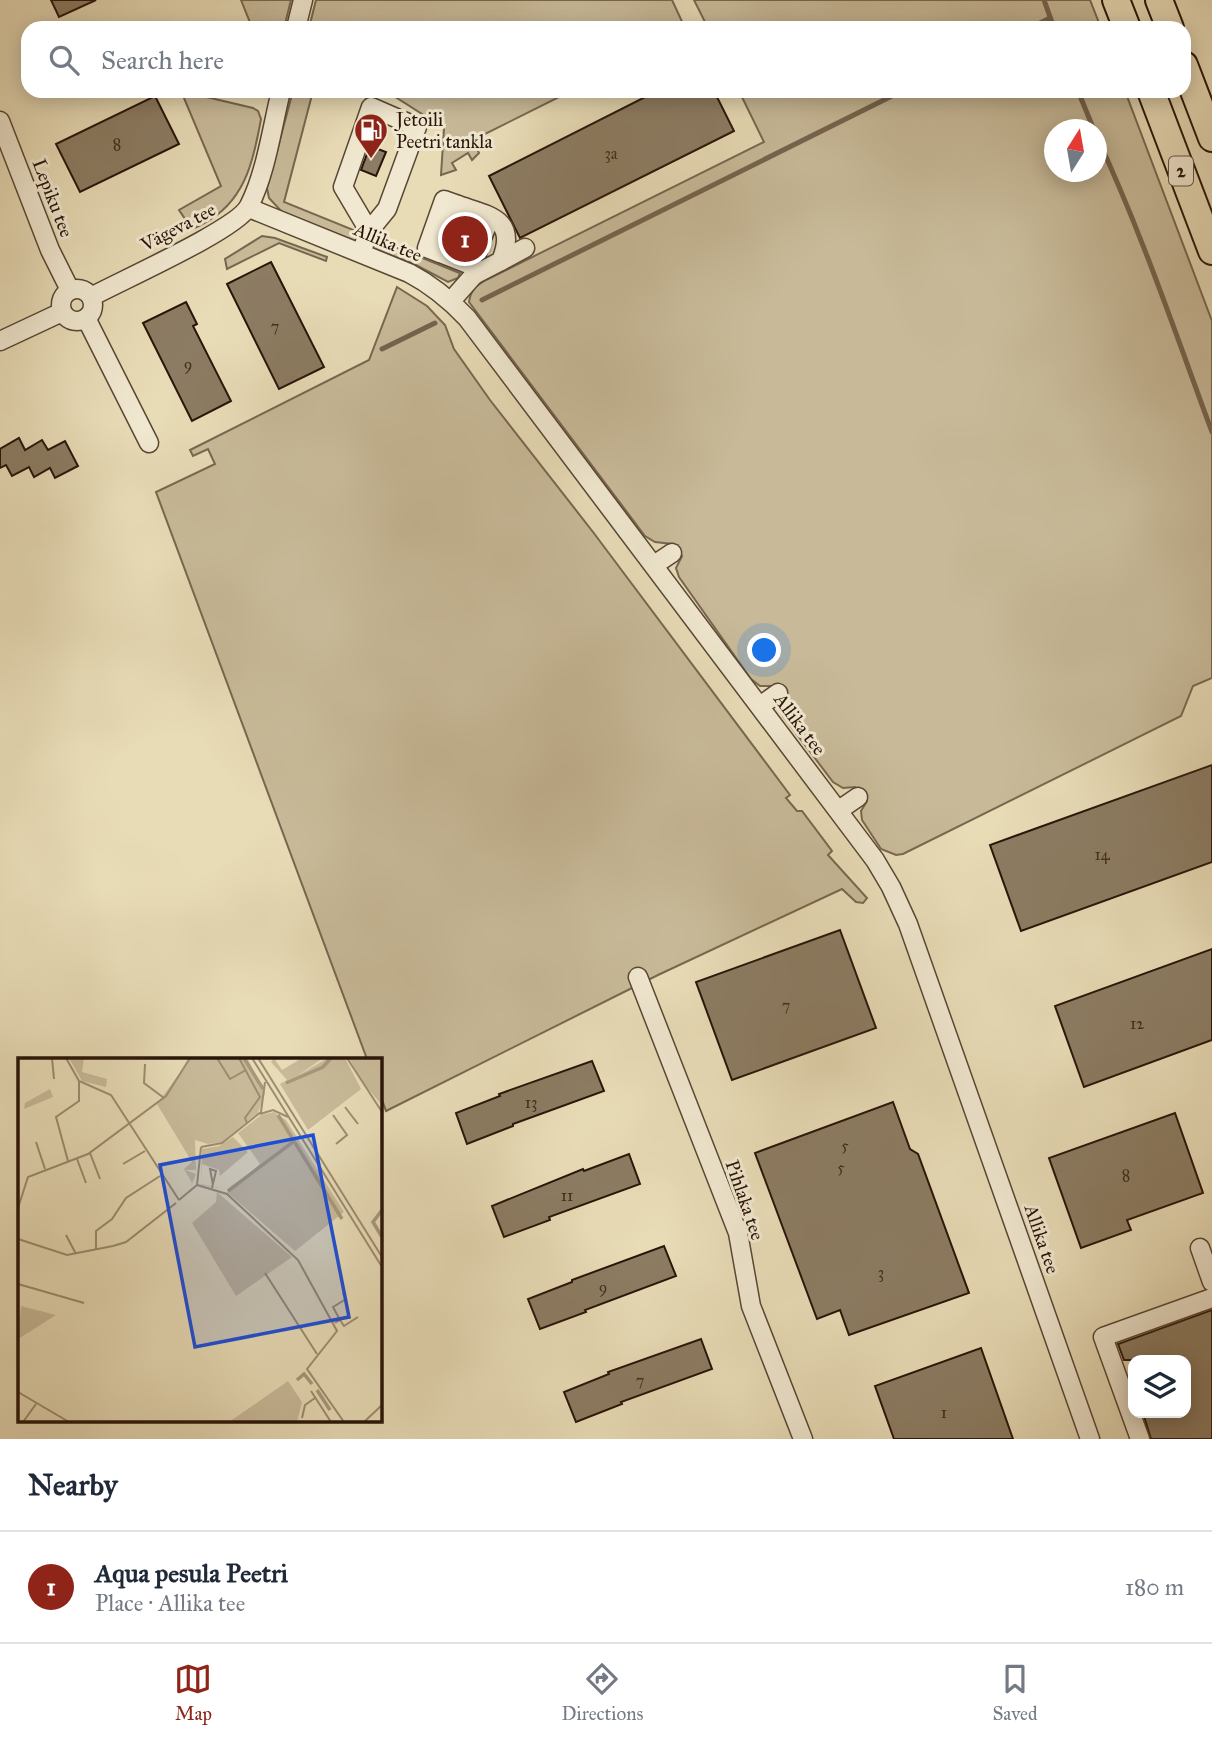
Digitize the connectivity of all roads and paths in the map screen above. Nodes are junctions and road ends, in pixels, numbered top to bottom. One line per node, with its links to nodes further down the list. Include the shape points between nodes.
1 (303, 0): 4 (street)
2 (1116, 0): 5 (highway)
3 (1159, 0): 6 (highway)
4 (298, 21)
5 (1124, 21)
6 (1167, 21)
7 (1191, 83): 11 (highway, 2)
8 (279, 98): 13 (street)
9 (1154, 98): 19 (highway, 2)
10 (0, 121): 23 (street, Lepiku tee)
11 (1212, 138)
12 (458, 205): 14 (street); 15 (street); 21 (street, via 444,200 427,248 442,247)
13 (249, 208): 20 (street, Allika tee); 24 (street, Vägeva tee, via 217,232)
14 (484, 215): 17 (street); 22 (street, via 496,219 505,232 507,245)
15 (451, 224)
16 (369, 232): 16 (street, via 387,209 417,127 371,107 343,187); 20 (street)
17 (477, 234)
18 (525, 248): 22 (street)
19 (1212, 251)
20 (361, 253): 25 (street, Allika tee, via 425,281)
21 (470, 261): 22 (street); 25 (street)
22 (501, 261)
23 (70, 290): 24 (street, via 79,289); 26 (street, via 61,299)
24 (91, 297): 27 (street, via 92,310)
25 (451, 301): 31 (street, Allika tee)
26 (62, 312): 27 (street, via 71,320); 28 (street)
27 (86, 318): 29 (street)
28 (0, 341)
29 (149, 443)
30 (672, 553): 31 (street)
31 (654, 565): 33 (street, Allika tee)
32 (778, 693): 33 (street)
33 (760, 706): 35 (street, Allika tee)
34 (858, 797): 35 (street)
35 (839, 810): 41 (street, Allika tee, via 875,860 908,924)
36 (638, 977): 40 (street, Pihlaka tee, via 738,1233 751,1306)
37 (1200, 1248): 38 (street)
38 (1212, 1282)
39 (1212, 1298): 42 (street, via 1103,1337)
40 (803, 1439)
41 (1090, 1439)
42 (1140, 1439)

